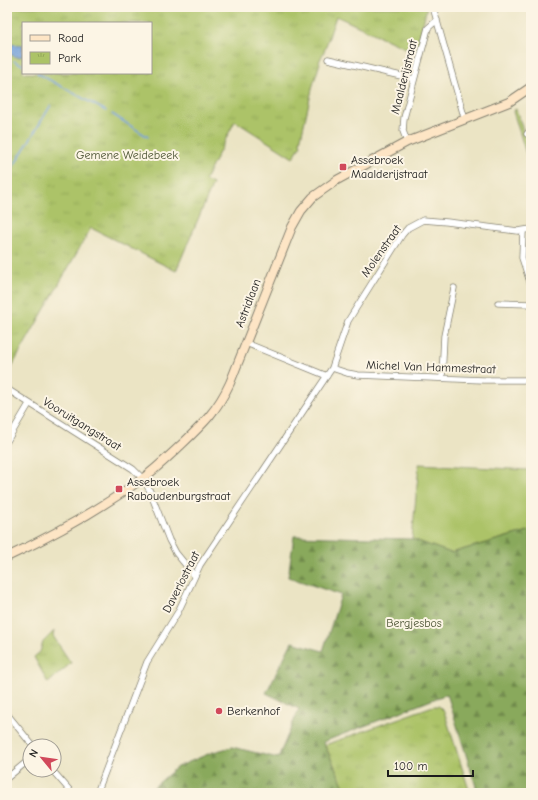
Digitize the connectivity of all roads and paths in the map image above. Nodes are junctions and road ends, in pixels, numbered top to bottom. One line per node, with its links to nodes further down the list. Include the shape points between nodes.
1 (432, 7): 2 (street)
2 (437, 20): 4 (street, Maalderijstraat, via 428,28); 6 (street)
3 (328, 59): 4 (street)
4 (414, 79): 7 (street, Maalderijstraat, via 403,126)
5 (531, 87): 6 (main road, Astridlaan, via 509,102)
6 (465, 120): 7 (main road, Astridlaan)
7 (407, 142): 14 (main road, Astridlaan, via 337,180 306,205 287,236)
8 (531, 229): 9 (street, Molenstraat)
9 (523, 231): 10 (street, via 522,258); 15 (street, Molenstraat, via 431,220 423,220 408,228 348,321)
10 (531, 285)
11 (454, 288): 17 (street, via 444,336)
12 (498, 303): 13 (street)
13 (531, 304)
14 (246, 343): 16 (street); 22 (main road, Astridlaan, via 230,383 215,411)
15 (332, 368): 16 (street, Molenstraat); 17 (street, Michel Van Hammestraat, via 358,375)
16 (327, 376): 24 (street, Daverlostraat)
17 (442, 378): 18 (street, Michel Van Hammestraat)
18 (531, 380)
19 (7, 389): 20 (street, Vooruitgangstraat)
20 (29, 404): 21 (street); 22 (street, Vooruitgangstraat, via 128,465)
21 (7, 441)
22 (143, 479): 23 (main road, Astridlaan, via 66,527); 24 (street, Vooruitgangstraat, via 176,554)
23 (7, 557)
24 (194, 575): 31 (street, Daverlostraat, via 178,612 145,666)
25 (7, 714): 26 (street)
26 (26, 738)
27 (22, 766): 28 (street)
28 (7, 778)
29 (59, 778): 30 (street)
30 (72, 793)
31 (97, 793)

